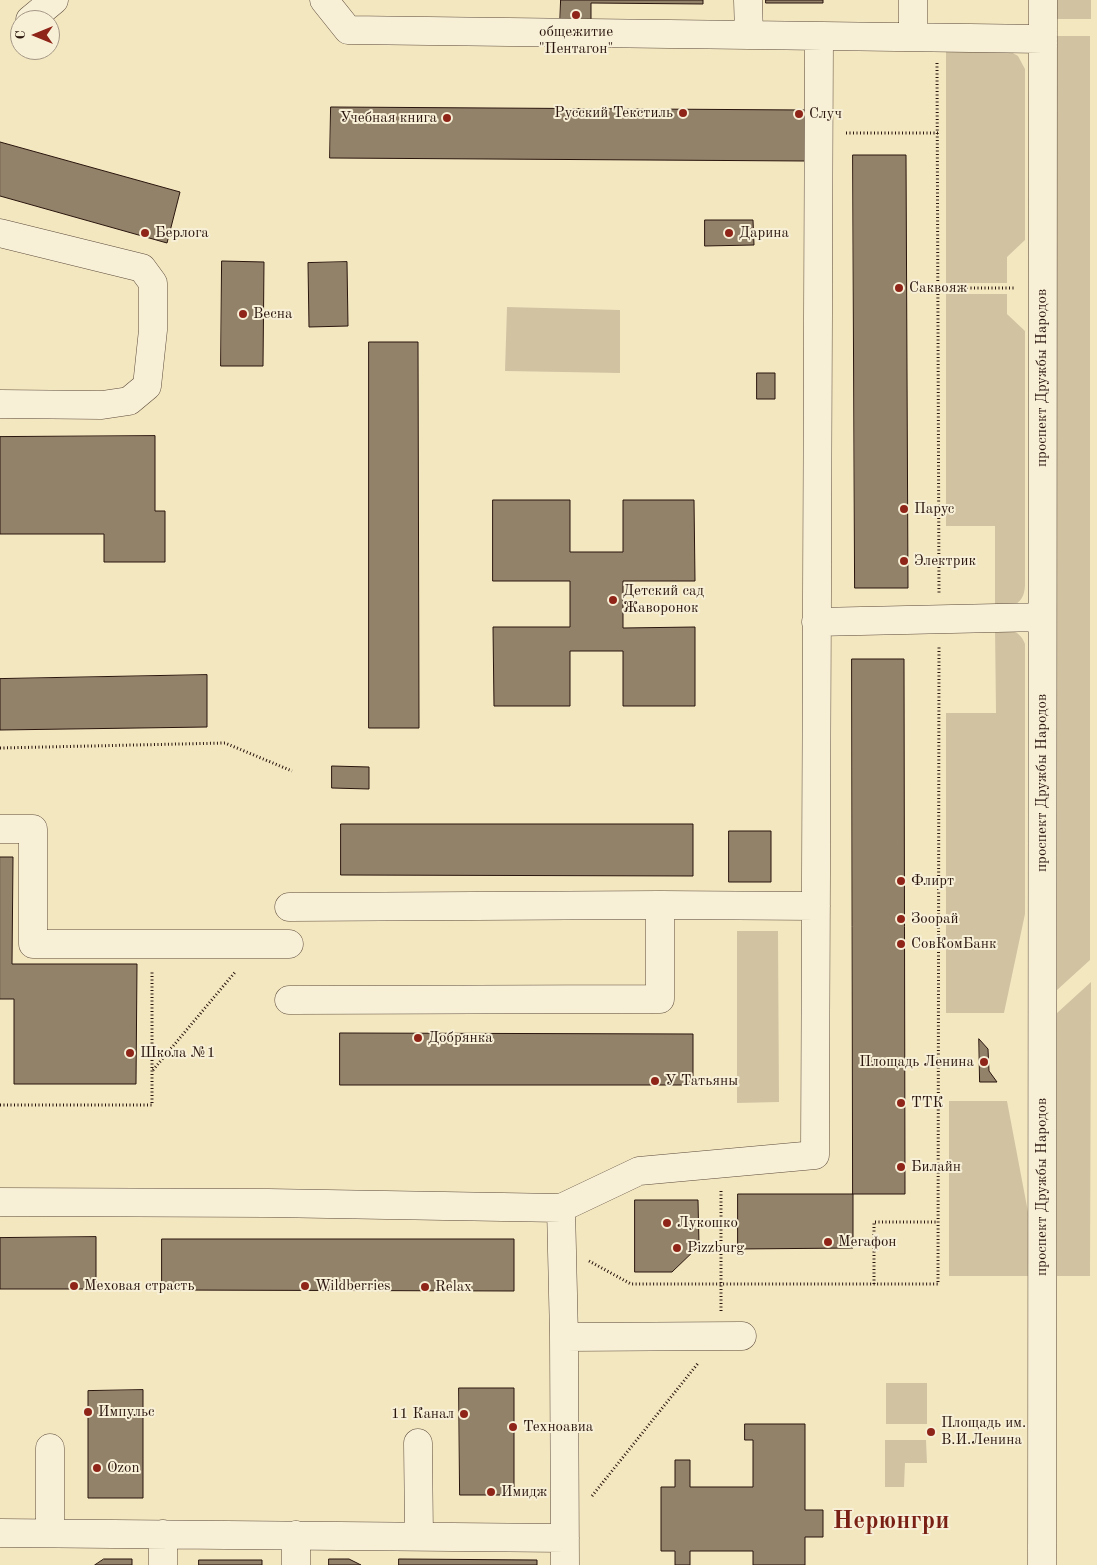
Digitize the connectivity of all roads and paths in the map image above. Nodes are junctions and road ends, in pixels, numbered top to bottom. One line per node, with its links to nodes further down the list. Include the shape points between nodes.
1 (54, 0): 6 (street)
2 (324, 0): 7 (street, via 348,30)
3 (748, 0): 7 (street)
4 (913, 0): 9 (street)
5 (1043, 0): 10 (street, проспект Дружбы Народов)
6 (42, 10)
7 (748, 36): 8 (street)
8 (819, 36): 9 (street); 11 (street)
9 (925, 38): 10 (street); 12 (path)
10 (1043, 39): 17 (street, проспект Дружбы Народов)
11 (818, 133): 12 (path); 19 (street)
12 (938, 133): 14 (path)
13 (0, 233): 16 (street, via 142,268 153,283 153,330 147,386 129,401 102,405)
14 (939, 288): 15 (path); 18 (path)
15 (1017, 288)
16 (0, 404)
17 (1042, 618): 18 (street); 50 (street, проспект Дружбы Народов)
18 (939, 620): 19 (street); 34 (path)
19 (816, 622): 24 (street)
20 (0, 748): 21 (path, via 225,743)
21 (292, 771)
22 (0, 830): 26 (street, via 33,829 33,944)
23 (660, 905): 24 (street); 25 (street); 29 (street, via 660,999)
24 (816, 906): 33 (street, via 815,1155 639,1172)
25 (290, 907)
26 (152, 944): 27 (street); 30 (path)
27 (259, 944): 28 (street); 30 (path)
28 (290, 944)
29 (290, 1000)
30 (152, 1070): 31 (path, via 152,1105)
31 (0, 1105)
32 (0, 1202): 33 (street)
33 (561, 1208): 35 (street)
34 (938, 1222): 36 (path, via 938,1284); 36 (path, via 874,1222)
35 (562, 1246): 36 (path, via 631,1284); 37 (street)
36 (874, 1284)
37 (564, 1336): 38 (street); 46 (street)
38 (742, 1336)
39 (418, 1443): 45 (street)
40 (50, 1448): 42 (street)
41 (0, 1533): 42 (street)
42 (50, 1533): 43 (street)
43 (163, 1534): 44 (street); 47 (street)
44 (296, 1535): 45 (street); 48 (street)
45 (419, 1536): 46 (street)
46 (565, 1538): 49 (street)
47 (163, 1565)
48 (296, 1565)
49 (565, 1565)
50 (1042, 1565)

